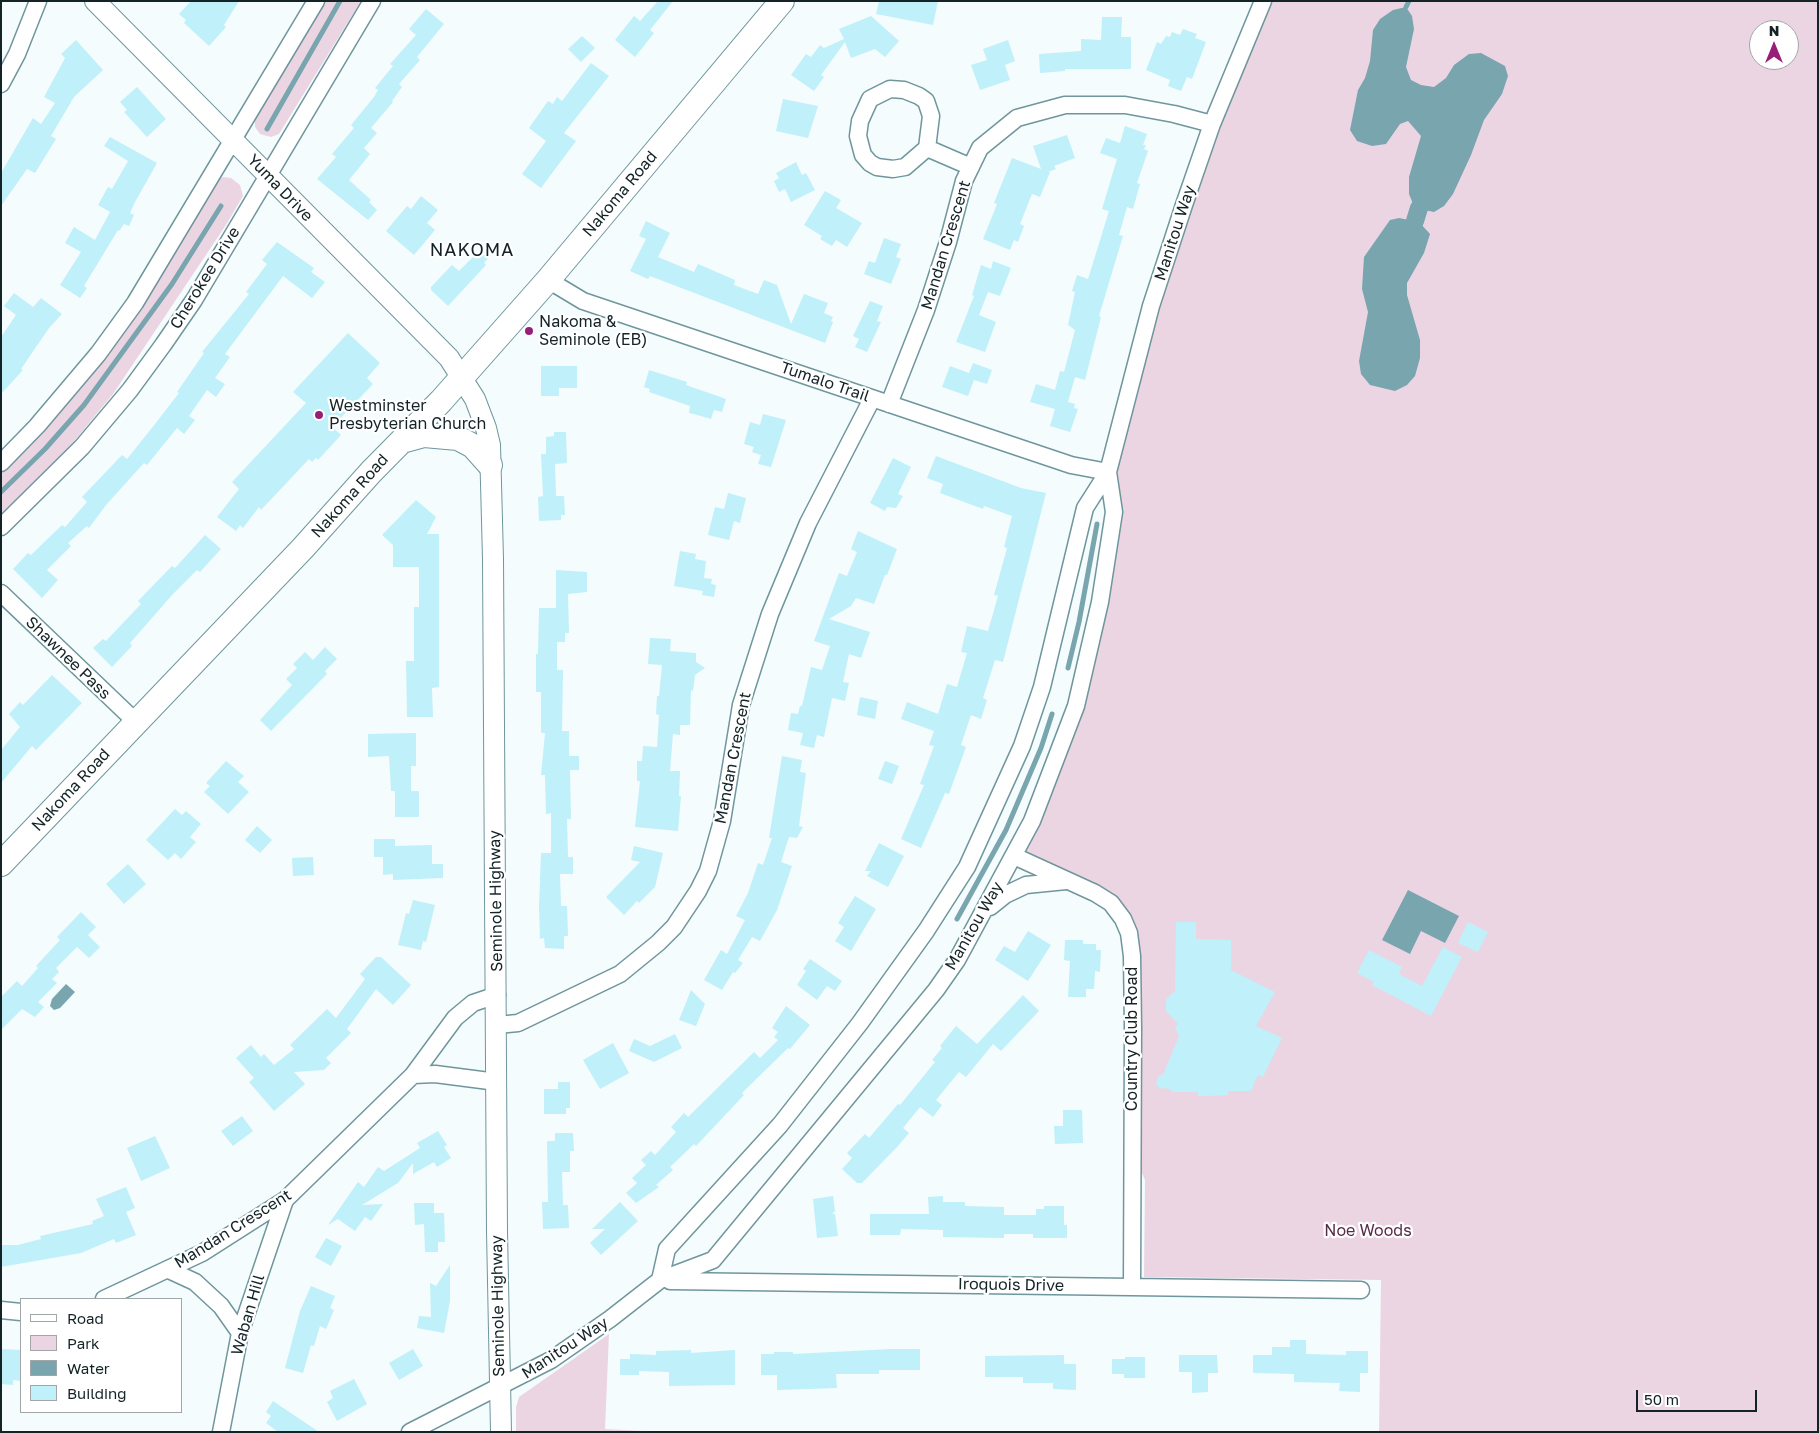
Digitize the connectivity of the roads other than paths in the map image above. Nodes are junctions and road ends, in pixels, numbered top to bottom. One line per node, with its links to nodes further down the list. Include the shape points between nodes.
1 (38, 1): 7 (street)
2 (95, 1): 9 (street, Yuma Drive)
3 (316, 1): 9 (street)
4 (372, 1): 12 (street, Cherokee Drive)
5 (782, 1): 13 (main road, Nakoma Road)
6 (1263, 1): 8 (street, Manitou Way)
7 (1, 84)
8 (1212, 124): 11 (street, Mandan Crescent, via 1125,105 1066,105 1018,118 980,148); 20 (street, Manitou Way, via 1151,306)
9 (232, 138): 12 (street, Yuma Drive); 18 (street, via 135,303 98,354)
10 (927, 148): 10 (street, via 930,116 926,102 911,92 894,89 870,99 864,108 858,136 863,155 870,163 886,169 899,169 915,161); 11 (street)
11 (971, 167): 16 (street, Mandan Crescent, via 926,310)
12 (268, 175): 14 (street, Yuma Drive); 21 (street, Cherokee Drive, via 194,300 130,390 82,447)
13 (548, 280): 14 (main road, Nakoma Road); 15 (street, Tumalo Trail, via 583,301)
14 (463, 376): 17 (main road, Nakoma Road); 19 (street, Seminole Highway, via 486,428)
15 (872, 399): 16 (street, Tumalo Trail); 29 (street, Mandan Crescent, via 808,522 770,614 741,705 722,821 708,871 698,891 674,928 620,974 518,1023)
16 (889, 404): 20 (street, Tumalo Trail, via 1071,465)
17 (402, 441): 19 (main road, via 424,435 458,438 473,446); 23 (main road, Nakoma Road)
18 (1, 463)
19 (490, 465): 28 (street, Seminole Highway)
20 (1108, 472): 24 (street, Manitou Way, via 1114,512 1100,602 1076,706 1032,821); 34 (street, Manitou Way, via 1085,508 1042,687 1022,746 966,867 926,931 854,1031 780,1125 667,1248)
21 (1, 527)
22 (1, 593): 23 (street, Shawnee Pass)
23 (136, 722): 25 (main road, Nakoma Road)
24 (1014, 856): 26 (street, Country Club Road); 27 (street, Manitou Way)
25 (1, 864)
26 (1069, 881): 27 (street, via 1026,885 1006,894); 35 (street, Country Club Road, via 1111,903 1129,933 1133,1028)
27 (984, 911): 34 (street, Manitou Way, via 936,990 713,1260)
28 (497, 995): 29 (street, Seminole Highway); 30 (street, Mandan Crescent, via 473,1003 455,1018)
29 (497, 1025): 31 (street, Seminole Highway)
30 (413, 1075): 31 (street, via 435,1074); 32 (street, Mandan Crescent)
31 (497, 1082): 41 (street, Seminole Highway)
32 (285, 1200): 33 (street, Mandan Crescent); 40 (street, Waban Hill)
33 (169, 1270): 37 (street, Mandan Crescent); 40 (street, via 195,1282 221,1306)
34 (660, 1280): 35 (street, Iroquois Drive); 41 (street, Manitou Way, via 551,1360)
35 (1132, 1287): 36 (street, Iroquois Drive)
36 (1361, 1290)
37 (106, 1298)
38 (1, 1310): 39 (street)
39 (20, 1312)
40 (240, 1333): 42 (street, Waban Hill)
41 (499, 1388): 43 (street, Manitou Way); 44 (street, Seminole Highway)
42 (221, 1432)
43 (410, 1432)
44 (500, 1432)

